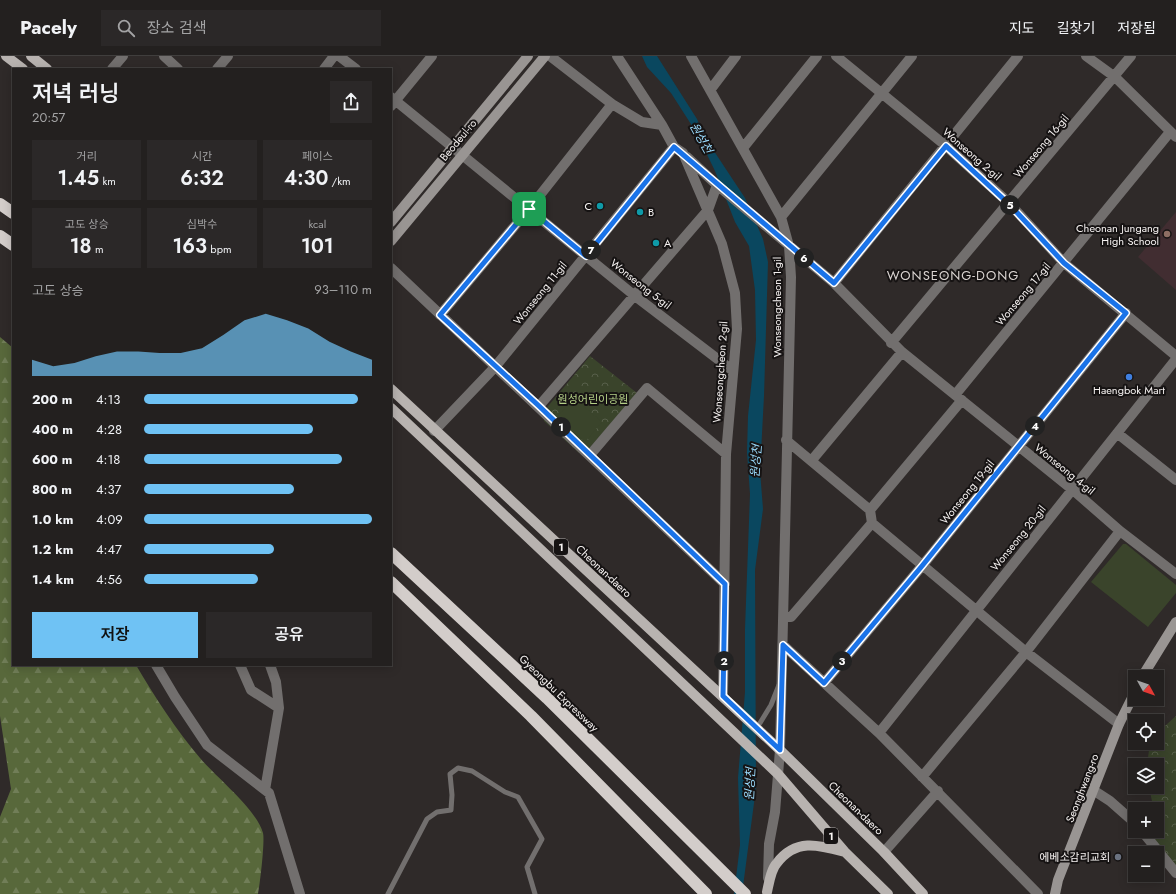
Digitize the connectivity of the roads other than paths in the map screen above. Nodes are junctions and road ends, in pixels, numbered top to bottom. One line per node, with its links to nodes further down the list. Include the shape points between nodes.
1 (6, 56): 21 (main road)
2 (31, 56): 22 (main road)
3 (123, 56): 23 (street)
4 (164, 56): 24 (street)
5 (228, 56): 25 (street)
6 (334, 56): 26 (street)
7 (339, 56): 27 (street)
8 (432, 56): 31 (street)
9 (528, 56): 35 (street, Beodeul-ro)
10 (545, 56): 40 (street, Beodeul-ro)
11 (550, 56): 32 (street)
12 (616, 56): 33 (street)
13 (691, 56): 29 (street, Wonseongcheon 1-gil)
14 (736, 56): 29 (street)
15 (817, 56): 38 (street)
16 (836, 56): 30 (street, Wonseong 2-gil)
17 (912, 56): 30 (street)
18 (1018, 56): 36 (street)
19 (1086, 56): 28 (street)
20 (1131, 56): 28 (street, Wonseong 16-gil)
21 (22, 68)
22 (46, 68)
23 (113, 68)
24 (177, 68)
25 (218, 68)
26 (325, 68)
27 (355, 68)
28 (1115, 77): 34 (street); 43 (street, Wonseong 16-gil)
29 (711, 89): 38 (street, Wonseongcheon 1-gil)
30 (882, 95): 36 (street, Wonseong 2-gil); 47 (street)
31 (393, 101): 35 (street, Wonseong 5-gil)
32 (612, 104): 33 (street, via 642,122); 44 (street)
33 (662, 124): 37 (street)
34 (1173, 134): 54 (street, Wonseong 17-gil)
35 (453, 146): 40 (street, Wonseong 5-gil); 48 (street, Beodeul-ro)
36 (946, 146): 43 (street, Wonseong 2-gil); 56 (street)
37 (674, 147): 39 (street); 53 (street, Wonseong 11-gil)
38 (743, 148): 47 (street, Wonseongcheon 1-gil)
39 (683, 153): 41 (street, Wonseong 4-gil); 45 (street, Wonseongcheon 2-gil)
40 (462, 154): 44 (street, Wonseong 5-gil); 50 (street, Beodeul-ro)
41 (717, 185): 45 (street); 52 (street, Wonseong 4-gil)
42 (0, 204): 46 (highway)
43 (1009, 204): 54 (street, Wonseong 2-gil); 60 (street, Wonseong 16-gil)
44 (529, 209): 53 (street, Wonseong 5-gil); 59 (street)
45 (708, 210): 57 (street); 64 (street, Wonseongcheon 2-gil, via 722,244 735,293 737,330)
46 (12, 212)
47 (781, 217): 52 (street, Wonseongcheon 1-gil)
48 (392, 221)
49 (0, 236): 51 (highway)
50 (392, 240)
51 (12, 243)
52 (789, 246): 56 (street, Wonseong 4-gil); 71 (street, Wonseongcheon 1-gil, via 791,277)
53 (586, 256): 57 (street, Wonseong 5-gil); 63 (street, Wonseong 11-gil)
54 (1064, 263): 58 (street, Wonseong 2-gil); 66 (street, Wonseong 17-gil)
55 (392, 269): 59 (street)
56 (834, 283): 60 (street, Wonseong 4-gil)
57 (635, 296): 64 (street, Wonseong 5-gil); 67 (street)
58 (1126, 313): 62 (street, Wonseong 2-gil); 72 (street, Wonseong 19-gil)
59 (440, 315): 63 (street)
60 (891, 343): 61 (street, Wonseong 4-gil)
61 (902, 352): 66 (street, Wonseong 4-gil); 75 (street)
62 (1176, 357): 70 (street, Wonseong 20-gil)
63 (495, 367): 67 (street); 69 (street, Wonseong 11-gil)
64 (732, 370): 73 (street, Wonseongcheon 2-gil)
65 (392, 390): 69 (main road, Cheonan-daero / 1)
66 (958, 397): 72 (street, Wonseong 4-gil); 78 (street, Wonseong 17-gil)
67 (539, 406): 74 (street)
68 (392, 409): 104 (main road, 1)
69 (434, 431): 97 (main road, Cheonan-daero / 1)
70 (1117, 433): 76 (street); 77 (street, Wonseong 20-gil)
71 (786, 440): 75 (street); 87 (street, Wonseongcheon 1-gil)
72 (1019, 447): 77 (street, Wonseong 4-gil); 82 (street, Wonseong 19-gil)
73 (726, 454): 74 (street, via 646,388); 85 (street, Wonseongcheon 2-gil)
74 (590, 455): 85 (street)
75 (812, 460): 78 (street)
76 (1176, 480)
77 (1073, 490): 80 (street, Wonseong 4-gil); 86 (street, Wonseong 20-gil)
78 (870, 510): 79 (street)
79 (872, 523): 82 (street); 87 (street, via 791,617)
80 (1120, 531): 83 (street, Wonseong 4-gil); 90 (street)
81 (392, 554): 119 (highway, Gyeongbu Expressway, via 547,698)
82 (922, 566): 86 (street); 96 (street, Wonseong 19-gil)
83 (1176, 574)
84 (392, 583): 114 (highway, via 531,716)
85 (725, 584): 97 (street, Wonseongcheon 2-gil)
86 (976, 609): 90 (street); 102 (street, Wonseong 20-gil)
87 (784, 616): 89 (street, Wonseongcheon 1-gil)
88 (1176, 622): 94 (street)
89 (783, 645): 95 (street, Wonseongcheon 1-gil); 96 (street)
90 (1026, 652): 101 (street); 105 (street)
91 (157, 666): 106 (street, via 174,697 208,745)
92 (240, 666): 99 (street, via 250,690)
93 (270, 666): 99 (street, via 276,682)
94 (1146, 670)
95 (782, 677): 100 (lane); 103 (street, Wonseongcheon 1-gil)
96 (824, 683): 102 (street)
97 (723, 696): 103 (main road, Cheonan-daero / 1)
98 (1128, 706): 101 (street, Seonghwang-ro)
99 (279, 708): 106 (street)
100 (760, 724)
101 (1119, 724): 107 (street, Seonghwang-ro)
102 (879, 733): 105 (street)
103 (780, 750): 104 (street, Wonseongcheon 1-gil); 112 (main road, Cheonan-daero / 1)
104 (778, 774): 111 (main road, 1); 115 (street, Wonseongcheon 1-gil)
105 (922, 777): 108 (street)
106 (265, 790): 116 (street, via 269,793)
107 (1093, 790): 109 (street); 123 (street, Seonghwang-ro)
108 (938, 791): 112 (street); 122 (street)
109 (1128, 817)
110 (1148, 838): 113 (street)
111 (844, 852): 115 (main road, via 810,844 792,849 776,863); 120 (main road, 1)
112 (884, 852): 121 (main road, Cheonan-daero)
113 (1176, 873)
114 (702, 890)
115 (766, 893)
116 (300, 894)
117 (388, 894): 118 (lane, via 427,819 437,812 451,810 450,774 458,768 472,771 505,792 518,797 542,839 527,866)
118 (535, 894)
119 (745, 894)
120 (888, 894)
121 (923, 894)
122 (1038, 894)
123 (1055, 894)

